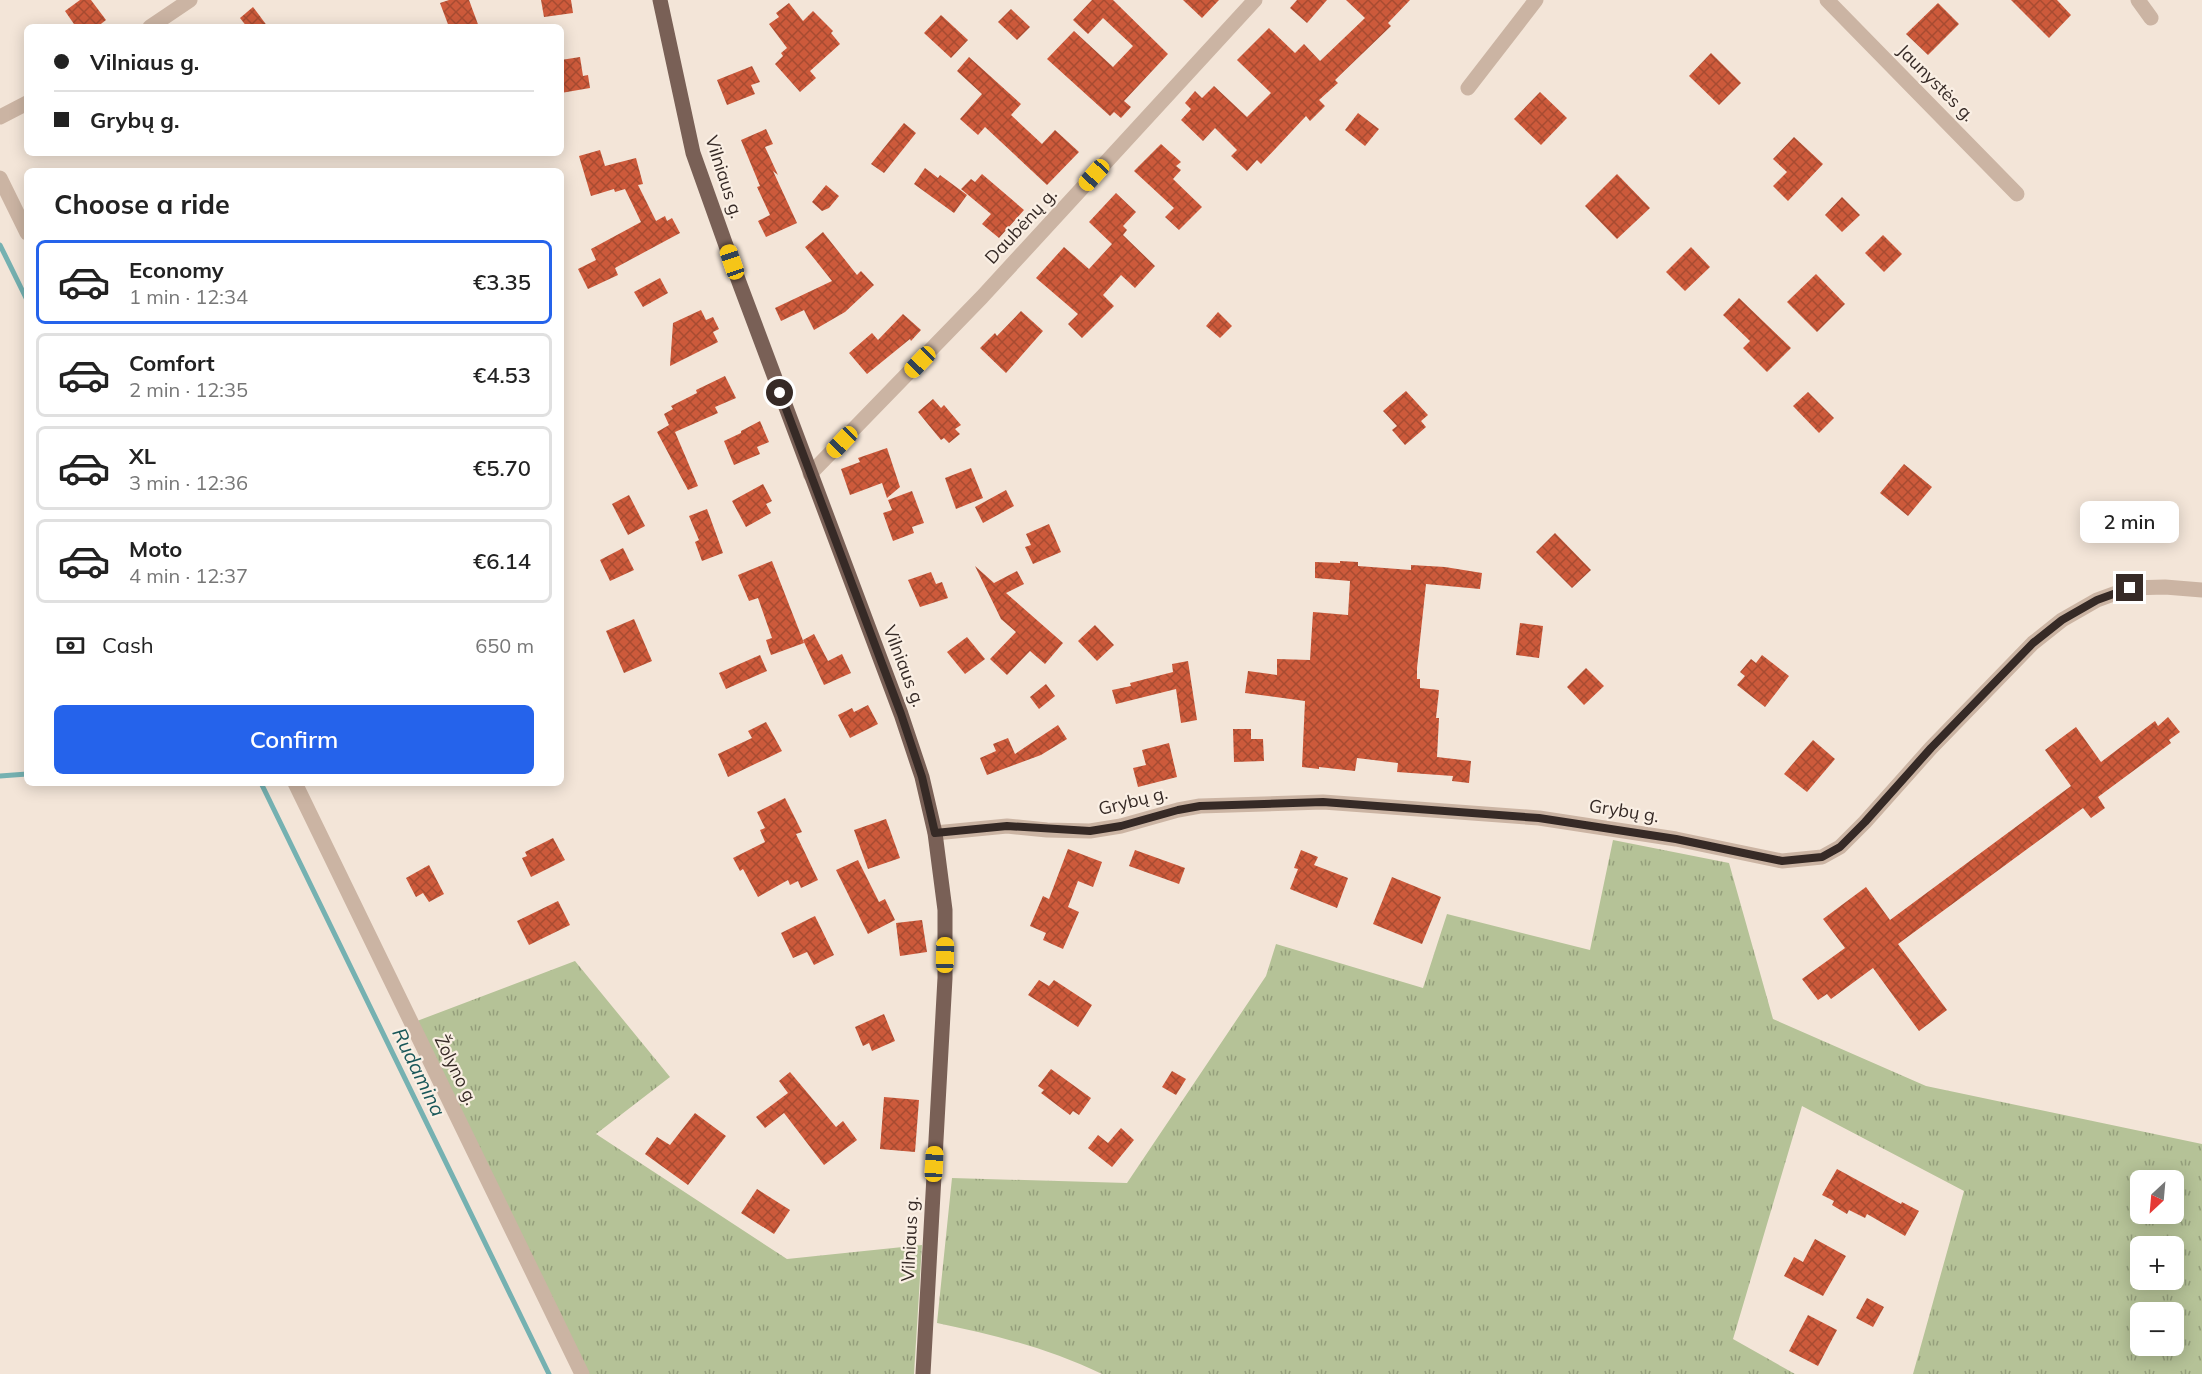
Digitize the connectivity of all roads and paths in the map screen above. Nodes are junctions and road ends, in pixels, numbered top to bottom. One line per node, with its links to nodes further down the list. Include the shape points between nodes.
1 (190, 0): 8 (street)
2 (660, 0): 15 (main road, Vilniaus g., via 693,153)
3 (1255, 0): 15 (street, Daubėnų g., via 982,297)
4 (1536, 0): 9 (street)
5 (1827, 0): 13 (street, Jaunystės g.)
6 (2138, 0): 7 (street)
7 (2151, 18)
8 (154, 24)
9 (1468, 88)
10 (24, 105): 11 (street)
11 (0, 117)
12 (0, 178): 14 (street)
13 (2018, 194)
14 (24, 227)
15 (810, 474): 18 (main road, Vilniaus g., via 901,714)
16 (2202, 590): 18 (street, Grybų g., via 2130,588 2097,600 2062,620 2025,651 1840,847 1822,857 1782,861 1676,839 1539,818 1323,802 1200,806 1090,831 1007,826)
17 (296, 786): 19 (street, Žolyno g.)
18 (935, 833): 20 (main road, Vilniaus g., via 945,909 945,978)
19 (582, 1374)
20 (923, 1374)

